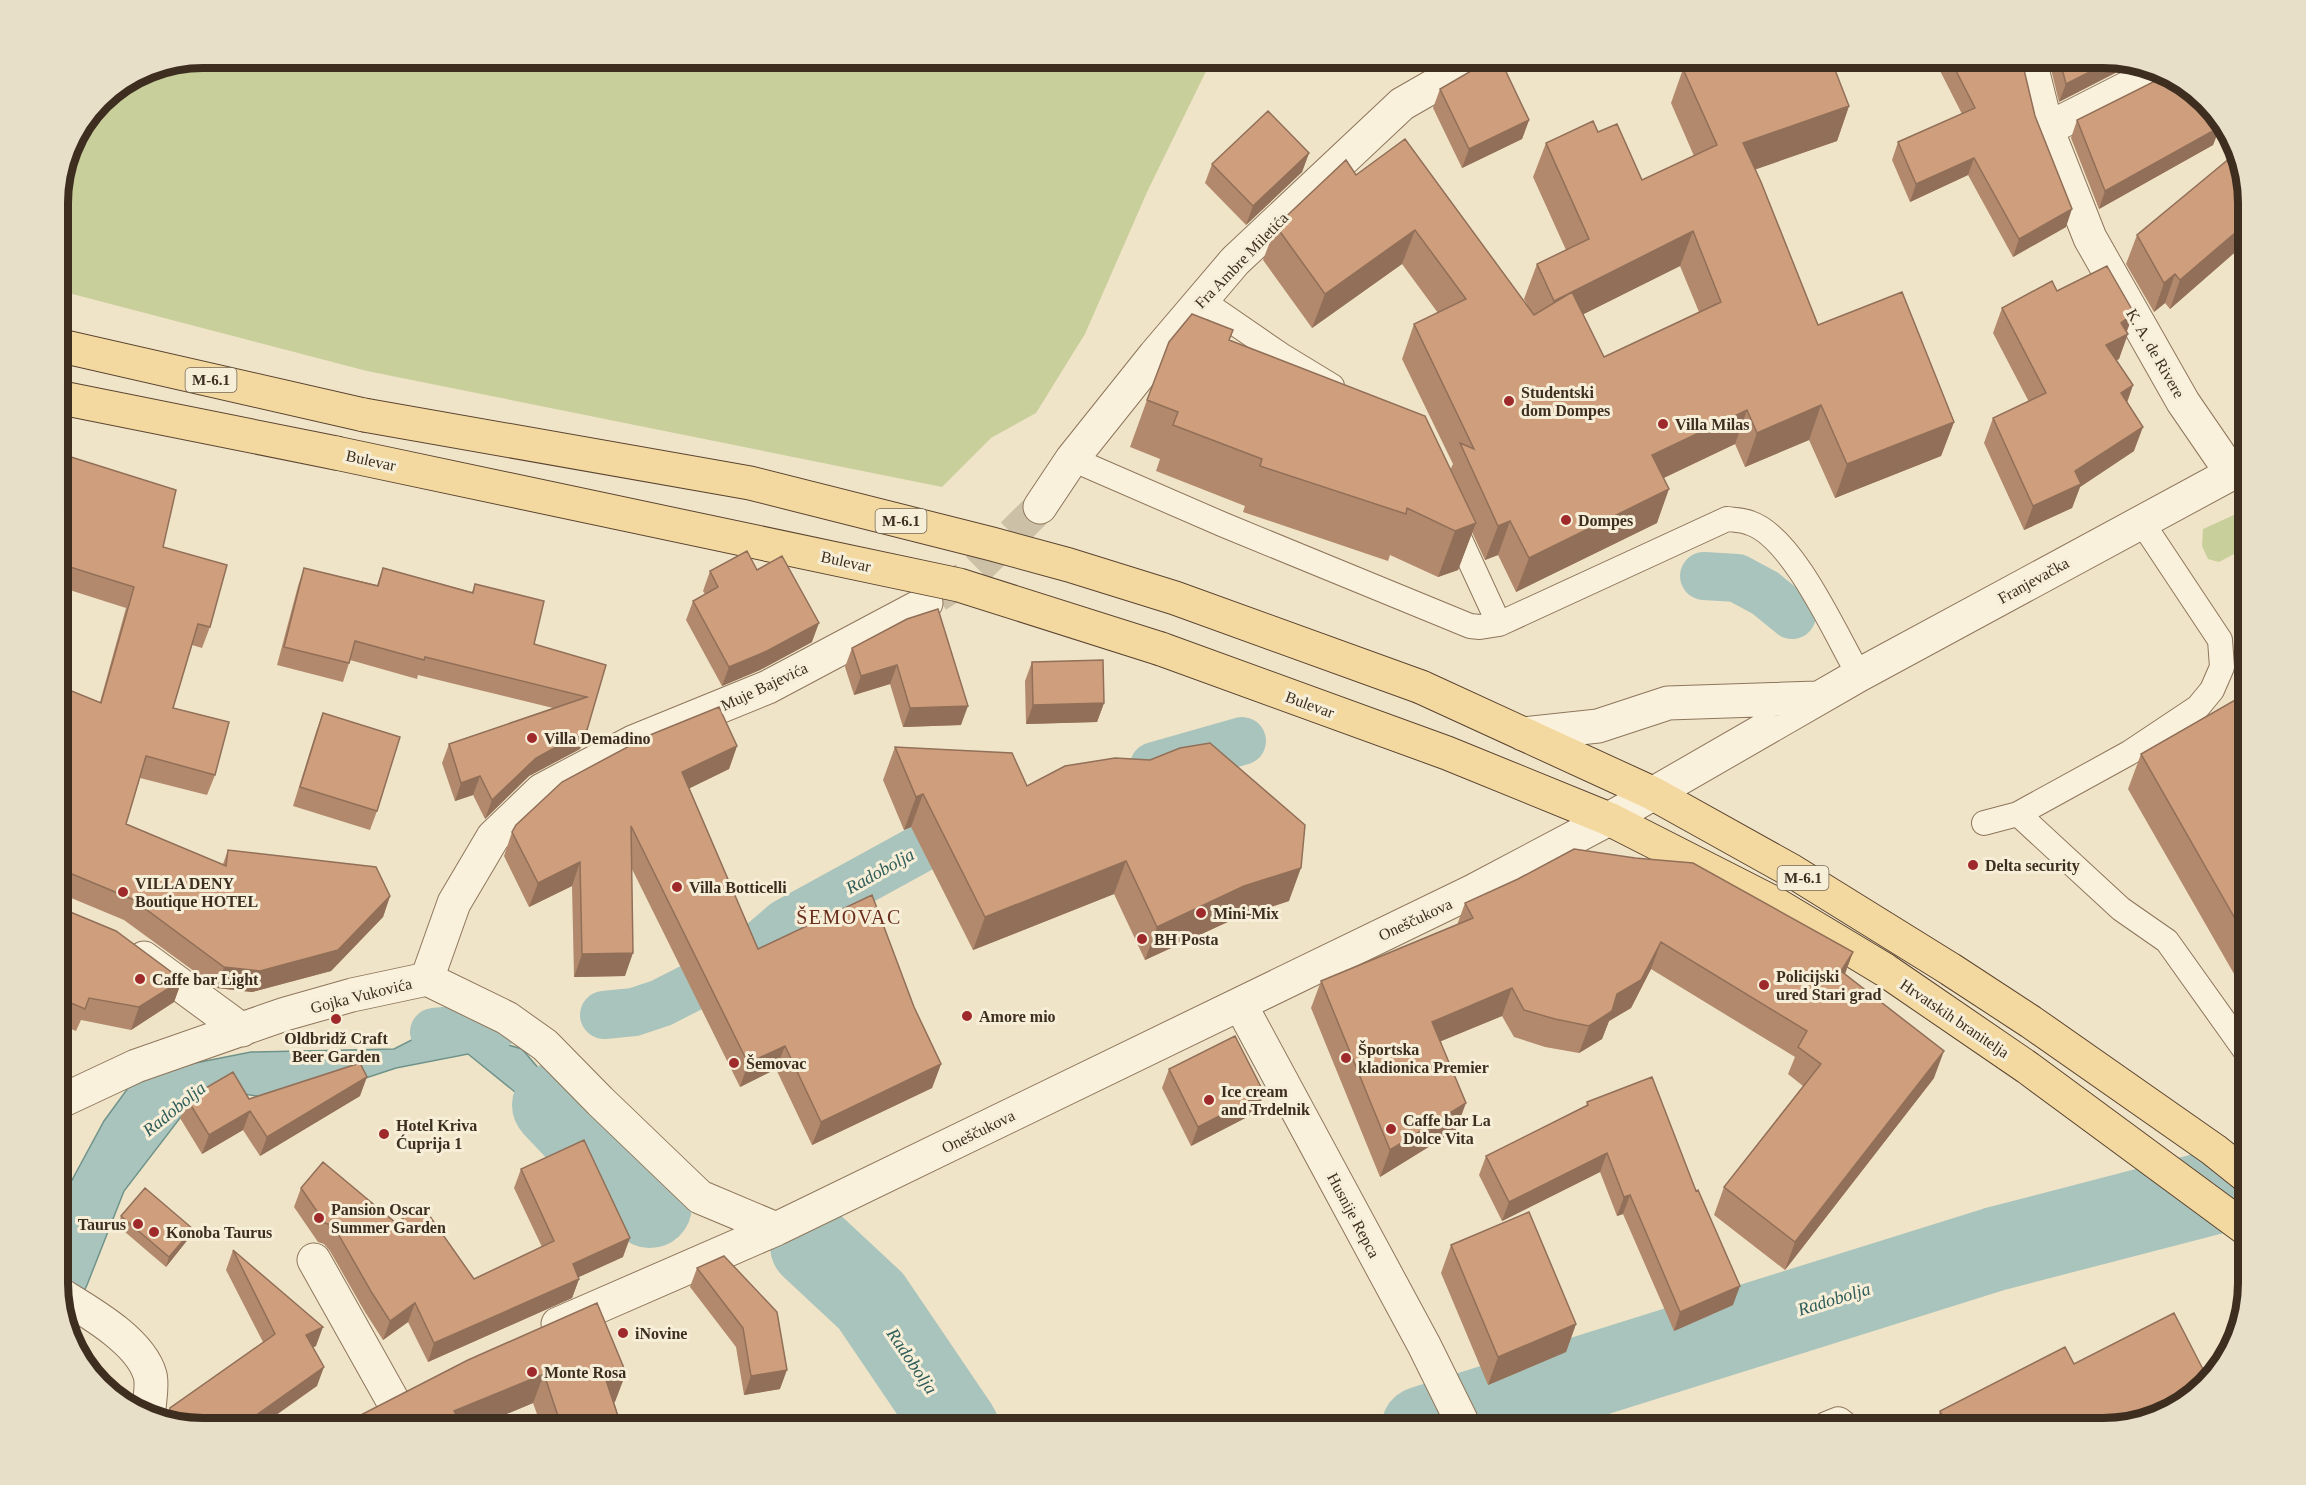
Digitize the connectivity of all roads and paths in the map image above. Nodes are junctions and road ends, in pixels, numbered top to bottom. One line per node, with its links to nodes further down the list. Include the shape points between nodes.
1 (1465, 68): 5 (street, Fra Ambre Miletića, via 1402,104 1244,253)
2 (2032, 68): 4 (street, K. A. de Rivere)
3 (2150, 76): 4 (street)
4 (2047, 129): 10 (street, K. A. de Rivere, via 2090,238 2184,402)
5 (1201, 300): 7 (lane); 9 (street, Fra Ambre Miletića)
6 (68, 348): 19 (main road, M-6.1, bridge, via 364,415 750,483 980,541 1175,598 1421,687)
7 (1353, 398)
8 (68, 399): 22 (main road, Bulevar / M-6.1, bridge, via 959,585 1161,649 1447,753)
9 (1072, 459): 13 (street, Fra Ambre Miletića); 16 (lane, via 1470,626)
10 (2238, 466)
11 (2238, 469): 14 (street, Franjevačka)
12 (1442, 499): 16 (lane)
13 (1040, 507)
14 (2141, 521): 17 (street, Franjevačka); 21 (lane, via 2220,640 2222,667 2212,690 2198,707 2128,753)
15 (926, 603): 25 (street, Muje Bajevića, via 768,687 633,742 542,790 493,837 454,903)
16 (1499, 624): 17 (lane, via 1727,519 1750,523 1771,535 1791,555)
17 (1859, 675): 18 (street, Franjevačka)
18 (1819, 698): 19 (street, Franjevačka, via 1668,703 1598,726); 20 (street, Franjevačka)
19 (1523, 734): 20 (main road, M-6.1)
20 (1652, 794): 22 (street, Franjevačka); 30 (main road, M-6.1, via 1792,871 1950,969)
21 (2018, 814): 23 (lane); 28 (lane, via 2121,909 2167,941)
22 (1609, 819): 26 (street, Oneščukova, via 1473,891); 31 (main road, Hrvatskih branitelja / M-6.1, via 1772,902 1885,970 2028,1068)
23 (1984, 823)
24 (117, 937): 27 (street)
25 (427, 979): 27 (street, Gojka Vukovića, via 352,995); 32 (street, Gojka Vukovića, via 507,1018 545,1045 700,1197)
26 (1240, 1004): 32 (street, Oneščukova); 38 (street, Husnije Repca, via 1419,1334)
27 (242, 1030): 29 (street, Gojka Vukovića, via 136,1066)
28 (2238, 1041)
29 (68, 1098)
30 (2238, 1170)
31 (2238, 1223)
32 (776, 1229): 35 (street, Oneščukova)
33 (314, 1260): 36 (street)
34 (69, 1300): 37 (street, via 133,1346 150,1375)
35 (546, 1329)
36 (393, 1401)
37 (149, 1406)
38 (1460, 1418)

